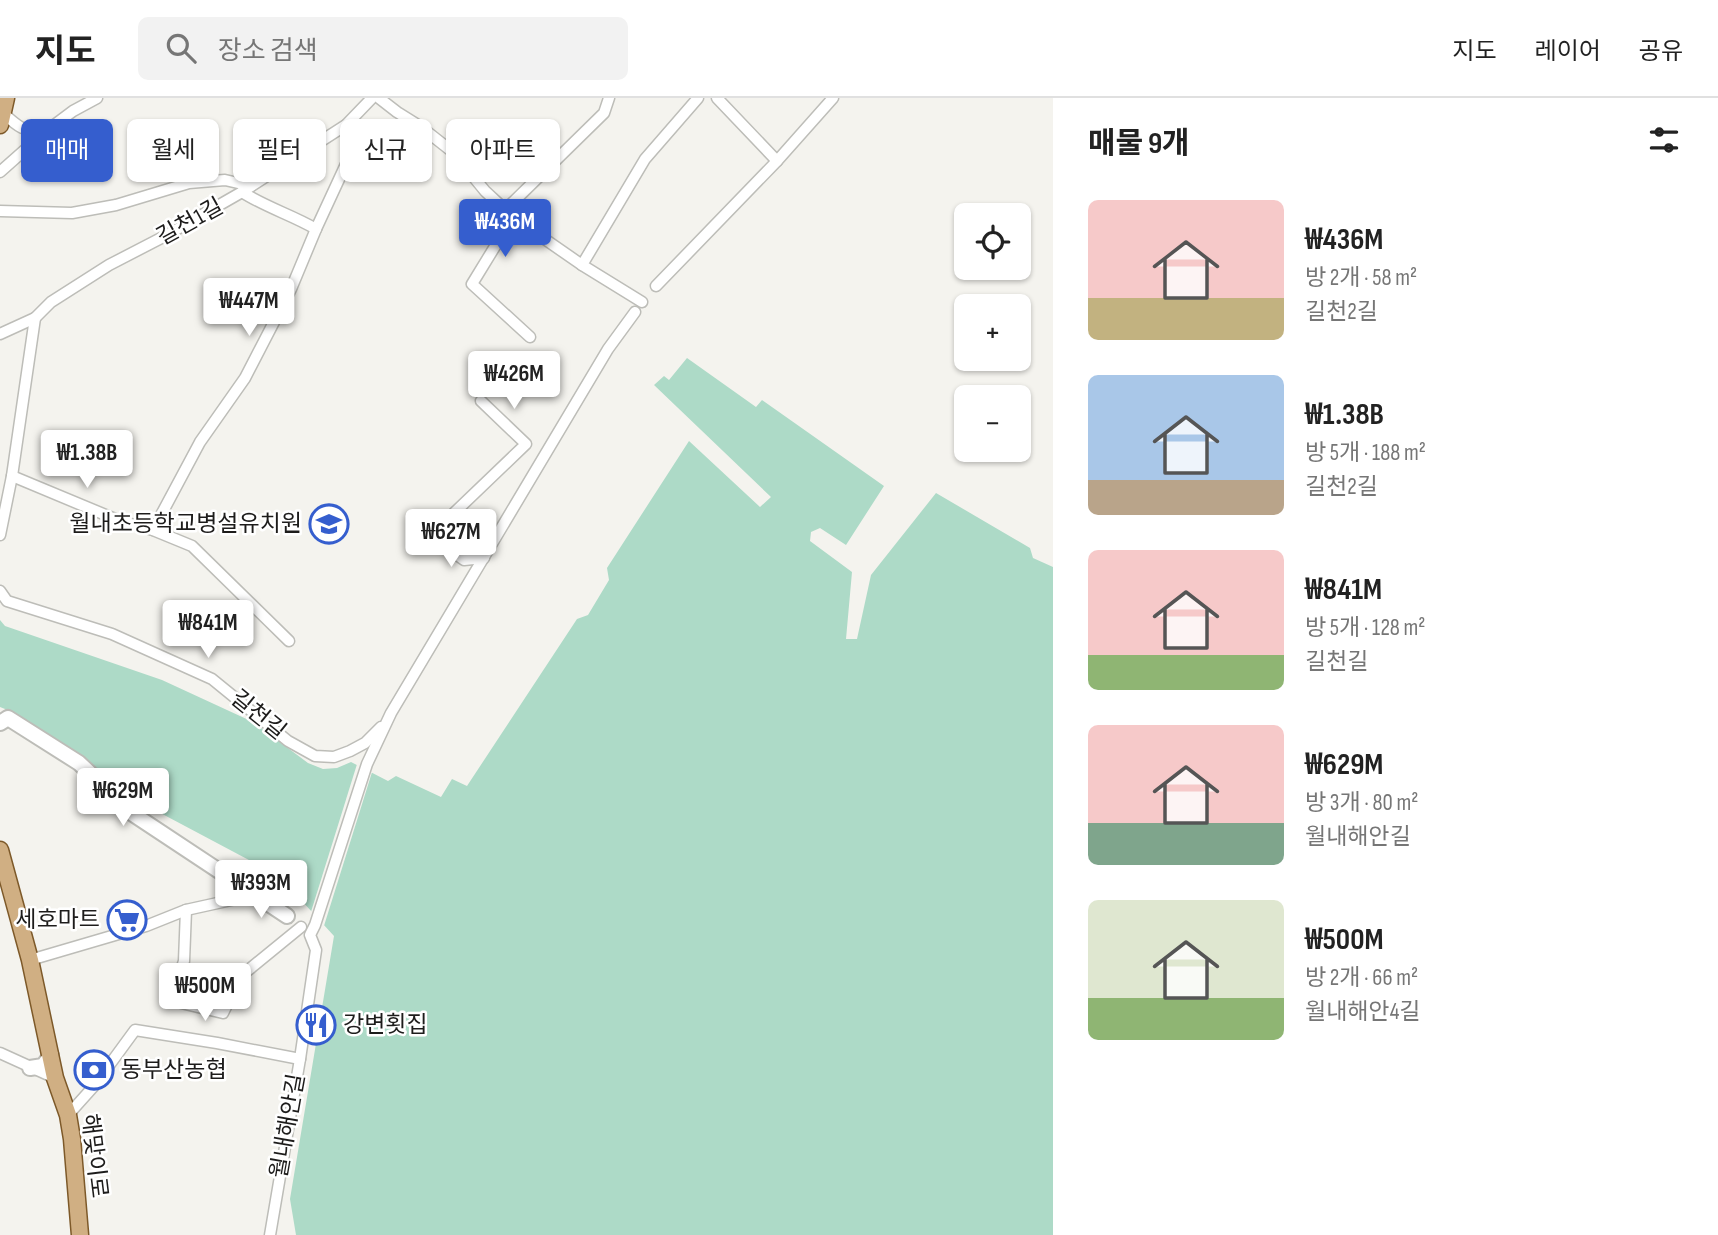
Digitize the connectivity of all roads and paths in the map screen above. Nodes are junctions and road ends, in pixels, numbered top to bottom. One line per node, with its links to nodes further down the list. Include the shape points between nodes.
1 (73, 98): 9 (street)
2 (97, 98): 9 (street)
3 (372, 98): 12 (street, 길천1길)
4 (379, 98): 21 (street, via 454,153)
5 (609, 98): 21 (street, via 604,113)
6 (717, 98): 16 (street)
7 (833, 98): 16 (street)
8 (693, 100): 23 (street, via 645,159)
9 (73, 111): 11 (street)
10 (3, 112): 13 (street)
11 (62, 119)
12 (352, 119)
13 (21, 128)
14 (340, 129): 19 (street, 길천1길)
15 (21, 154): 17 (street)
16 (777, 161): 24 (street)
17 (0, 173)
18 (340, 177): 22 (street)
19 (246, 189): 20 (street, via 225,180 188,183 72,213); 22 (street, via 254,200); 27 (street, 길천1길, via 109,265 51,302)
20 (0, 211)
21 (509, 214): 23 (street); 29 (street, via 472,284)
22 (316, 229): 32 (street, via 246,378 200,442)
23 (582, 265): 25 (street)
24 (656, 286)
25 (642, 302)
26 (635, 312): 34 (street, via 608,349)
27 (35, 318): 28 (street, 길천1길); 31 (street)
28 (0, 334)
29 (530, 337)
30 (481, 401): 34 (street, via 526,444 430,536 464,559)
31 (12, 476): 32 (street); 33 (street)
32 (153, 530): 36 (street, via 192,546)
33 (0, 535)
34 (484, 558): 37 (street)
35 (0, 592): 37 (street, 길천길, via 7,601 112,634 212,679 288,740 316,756 334,757 365,743)
36 (289, 641)
37 (391, 713): 47 (street, 월내해안길, via 367,764 313,930 316,950)
38 (3, 719): 40 (street, via 79,764 133,814)
39 (0, 850): 44 (main road, 해맞이로)
40 (254, 895): 41 (street); 42 (street)
41 (186, 911): 43 (street, via 177,1002 223,1013 242,976); 44 (street)
42 (287, 916)
43 (301, 927)
44 (30, 960): 46 (main road, 해맞이로)
45 (0, 1053): 48 (street)
46 (51, 1055): 48 (street, via 43,1066); 49 (main road, 해맞이로)
47 (300, 1059): 50 (street, via 135,1030); 52 (street, 월내해안길)
48 (30, 1068): 49 (street)
49 (55, 1078): 50 (main road, 해맞이로)
50 (68, 1115): 51 (main road, 해맞이로)
51 (80, 1235)
52 (270, 1235)

